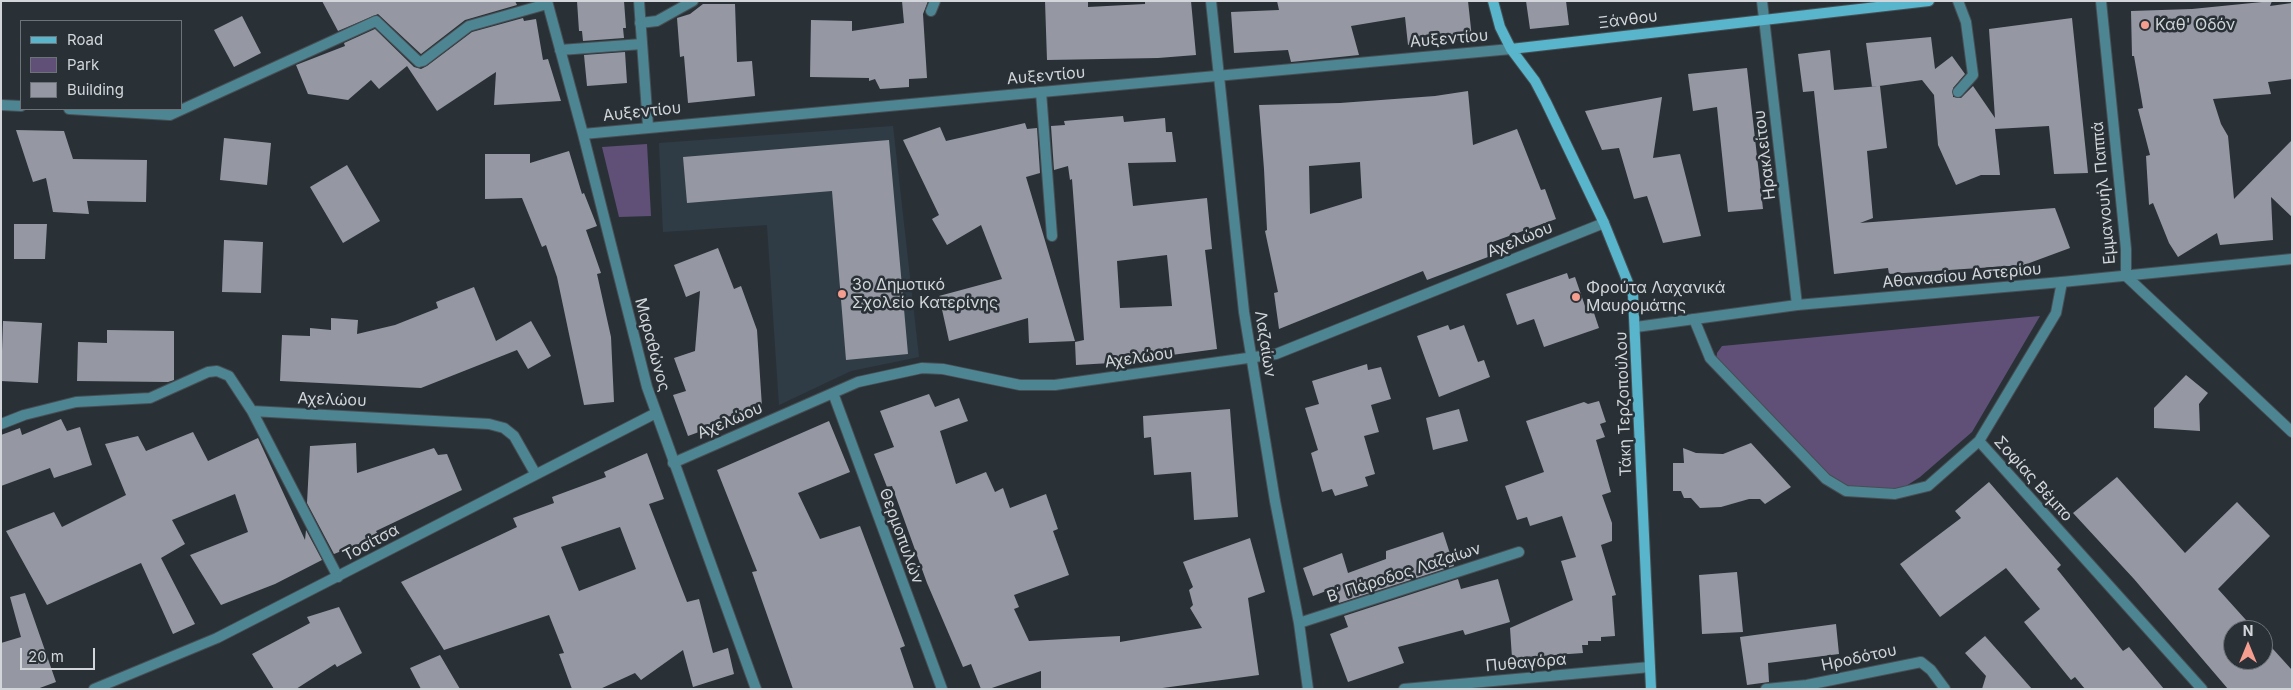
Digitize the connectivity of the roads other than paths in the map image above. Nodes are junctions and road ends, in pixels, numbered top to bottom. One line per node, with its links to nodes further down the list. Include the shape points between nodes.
1 (639, 1): 13 (street)
2 (693, 1): 13 (street, via 657,21)
3 (936, 1): 11 (street)
4 (1211, 1): 17 (street, Λαζαίων)
5 (1493, 1): 15 (main road, Τάκη Τερζοπούλου, via 1500,27)
6 (1762, 1): 12 (street, Ηρακλείτου)
7 (1929, 1): 12 (main road, Ξάνθου)
8 (1958, 1): 19 (street, via 1966,22 1974,75)
9 (2101, 1): 30 (street, Εμμανουήλ Παππά)
10 (547, 2): 16 (street, Μαραθώνος); 24 (street, via 469,26 419,62 376,21)
11 (931, 11)
12 (1764, 20): 15 (main road, Ξάνθου); 32 (street, Ηρακλείτου)
13 (640, 23): 14 (street)
14 (642, 44): 16 (street); 25 (street)
15 (1511, 49): 17 (street, Αυξεντίου); 27 (main road, Τάκη Τερζοπούλου, via 1535,81)
16 (560, 50): 26 (street, Μαραθώνος)
17 (1219, 74): 18 (street, Αυξεντίου); 35 (street, Λαζαίων)
18 (1041, 92): 25 (street, Αυξεντίου); 28 (street)
19 (1958, 92)
20 (1, 105): 21 (street)
21 (20, 106)
22 (86, 110): 23 (street, via 170,115)
23 (181, 110)
24 (182, 110)
25 (648, 126): 26 (street, Αυξεντίου)
26 (583, 134): 38 (street, Μαραθώνος, via 644,378)
27 (1604, 223): 34 (main road, Τάκη Τερζοπούλου, via 1633,295); 35 (street, Αχελώου, via 1276,354)
28 (1052, 236)
29 (2292, 260): 30 (street, Αθανασίου Αστερίου)
30 (2126, 276): 31 (street, Αθανασίου Αστερίου); 40 (street, Εμμανουήλ Παππά)
31 (2062, 282): 32 (street, Αθανασίου Αστερίου); 41 (street, via 2056,313)
32 (1797, 305): 33 (street, Αθανασίου Αστερίου)
33 (1694, 319): 34 (street, Αθανασίου Αστερίου); 41 (street, Σοφίας Βέμπο, via 1710,358 1826,479 1846,491 1895,494 1928,486)
34 (1636, 327): 47 (main road, Τάκη Τερζοπούλου)
35 (1252, 358): 36 (street, Αχελώου, via 1055,384 1020,384 922,368 858,382); 46 (street, Λαζαίων)
36 (833, 393): 42 (street, Αχελώου); 50 (street, Θερμοπυλών)
37 (252, 411): 39 (street, via 229,376 217,371 150,398 76,402); 43 (street, Αχελώου, via 490,424 504,428 514,436); 45 (street)
38 (656, 413): 42 (street, Μαραθώνος); 43 (street, Τοσίτσα)
39 (1, 424)
40 (2292, 432)
41 (1979, 441): 56 (street, Σοφίας Βέμπο)
42 (673, 463): 49 (street, Μαραθώνος)
43 (535, 473): 45 (street, Τοσίτσα)
44 (1518, 552): 46 (street, Β΄ Πάροδος Λαζαίων)
45 (338, 577): 48 (street, Τοσίτσα, via 217,638)
46 (1299, 623): 51 (street, Λαζαίων)
47 (1650, 667): 52 (street, Πυθαγόρα); 53 (main road, Τάκη Τερζοπούλου)
48 (94, 689)
49 (756, 689)
50 (942, 689)
51 (1308, 689)
52 (1404, 689)
53 (1651, 689)
54 (1766, 689): 55 (street, Ηροδότου, via 1921,662)
55 (1945, 689)
56 (2202, 689)

